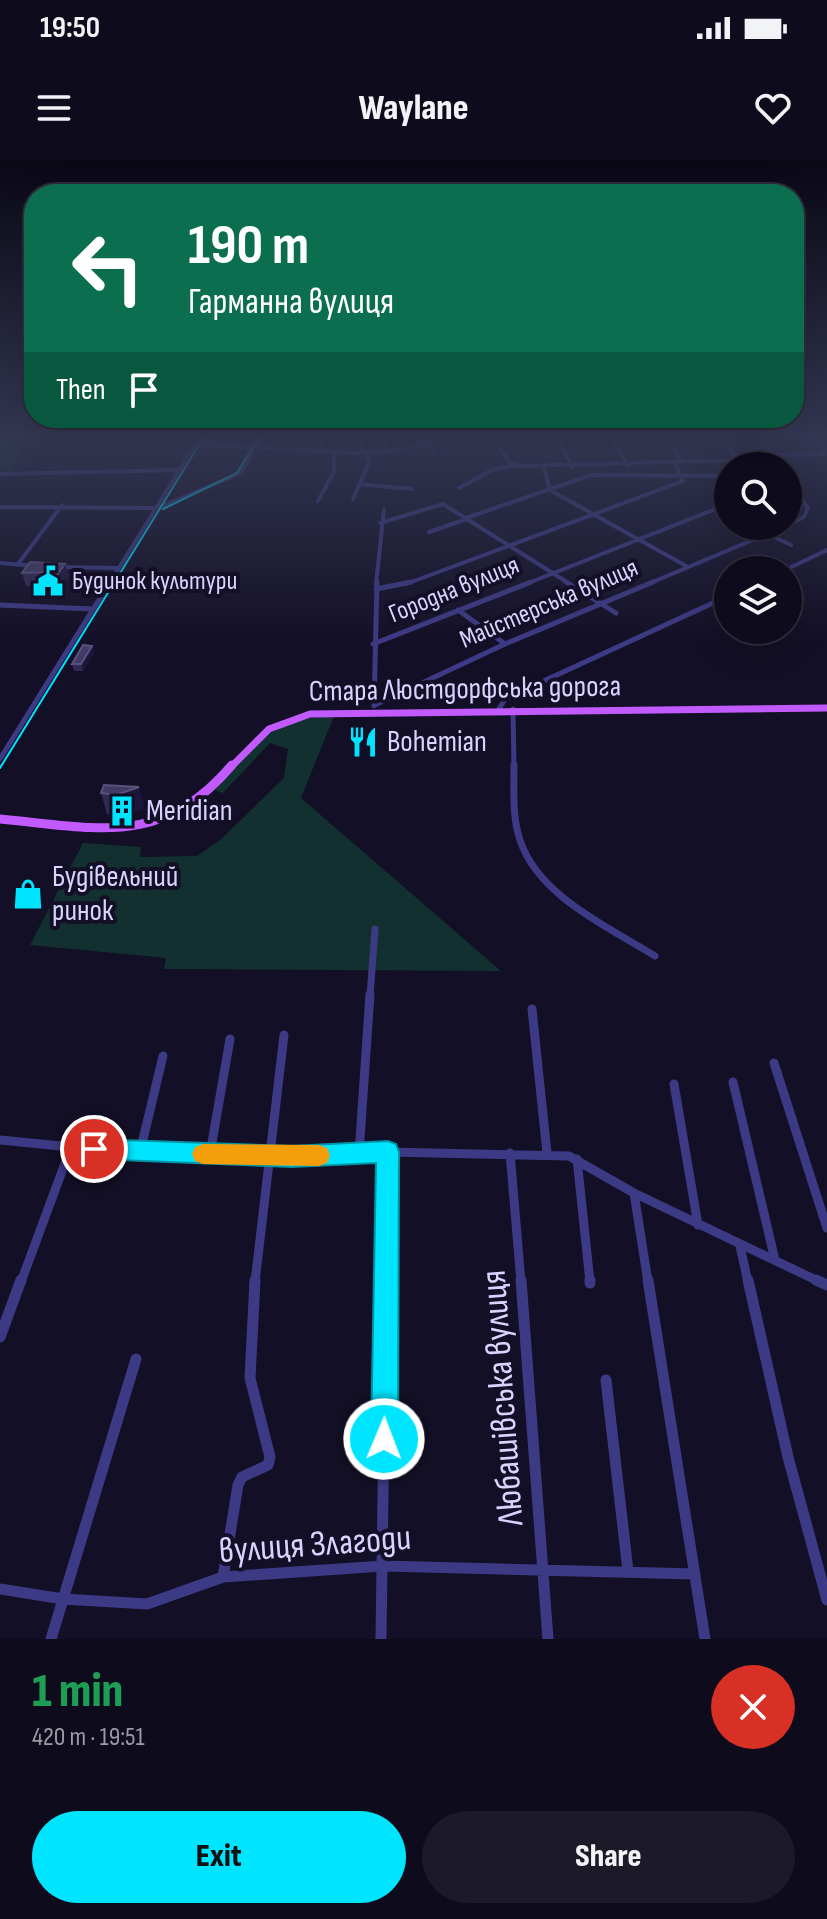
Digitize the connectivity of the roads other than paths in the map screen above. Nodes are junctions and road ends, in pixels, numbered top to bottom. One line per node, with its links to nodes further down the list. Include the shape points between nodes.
1 (30, 506): 10 (street)
2 (61, 506): 26 (street)
3 (94, 506): 11 (street)
4 (162, 506): 11 (street)
5 (435, 506): 16 (street)
6 (445, 506): 15 (street)
7 (504, 506): 15 (street)
8 (578, 506): 14 (street)
9 (614, 506): 14 (street)
10 (0, 507)
11 (157, 508): 30 (street)
12 (714, 508): 18 (street, Городна вулиця)
13 (384, 510): 16 (street)
14 (592, 514): 18 (street); 21 (street)
15 (466, 519): 17 (street); 21 (street)
16 (380, 523): 32 (street)
17 (429, 532)
18 (636, 539): 29 (street); 31 (street, Городна вулиця)
19 (753, 540): 29 (street, Майстерська вулиця)
20 (780, 540): 22 (street)
21 (507, 545): 31 (street); 32 (street, via 405,584)
22 (791, 545)
23 (827, 550): 24 (street)
24 (802, 562)
25 (0, 563): 26 (street)
26 (18, 564): 27 (street)
27 (40, 566)
28 (52, 567): 30 (street)
29 (688, 567): 34 (street, Майстерська вулиця)
30 (118, 568): 36 (street)
31 (551, 573): 34 (street); 37 (street, Городна вулиця)
32 (376, 589): 39 (street)
33 (714, 602): 43 (street, via 505,699)
34 (603, 604): 38 (street); 40 (street, Майстерська вулиця)
35 (0, 605): 36 (street)
36 (92, 609): 45 (street)
37 (458, 610): 39 (street, Городна вулиця); 40 (street)
38 (616, 613)
39 (373, 644): 42 (street)
40 (505, 644): 42 (street, Майстерська вулиця)
41 (827, 708): 44 (main road, Стара Люстдорфська дорога)
42 (373, 709): 43 (main road, Стара Люстдорфська дорога); 46 (main road, Стара Люстдорфська дорога, via 310,714 273,725 198,799 158,821 115,827)
43 (499, 709): 44 (main road, Стара Люстдорфська дорога)
44 (513, 709): 48 (street, via 518,831 525,852 552,886)
45 (0, 759)
46 (0, 819)
47 (375, 929): 63 (street)
48 (655, 956)
49 (532, 1009): 61 (street)
50 (284, 1035): 64 (street)
51 (230, 1039): 62 (street)
52 (163, 1056): 58 (street)
53 (774, 1063): 68 (street)
54 (733, 1082): 70 (street)
55 (674, 1084): 67 (street)
56 (0, 1140): 57 (street)
57 (71, 1147): 58 (street); 73 (street)
58 (140, 1152): 62 (street)
59 (388, 1152): 60 (street); 63 (street); 76 (street)
60 (510, 1153): 61 (street); 77 (street, Любашівська вулиця)
61 (547, 1153): 65 (street)
62 (210, 1154): 64 (street)
63 (359, 1154): 64 (street)
64 (271, 1155): 80 (street, via 251,1318 250,1378 270,1457 268,1465 242,1477 238,1485)
65 (577, 1159): 66 (street); 71 (street)
66 (634, 1193): 67 (street); 79 (street)
67 (698, 1225): 69 (street)
68 (827, 1228)
69 (740, 1246): 70 (street); 83 (street)
70 (775, 1260): 72 (street)
71 (590, 1283)
72 (827, 1285)
73 (0, 1337)
74 (136, 1359): 82 (street)
75 (606, 1380): 78 (street)
76 (383, 1566): 77 (street, вулиця Злагоди); 80 (street, вулиця Злагоди); 85 (street)
77 (543, 1569): 78 (street, вулиця Злагоди); 86 (street, Любашівська вулиця)
78 (628, 1571): 79 (street, вулиця Злагоди)
79 (695, 1574): 87 (street)
80 (223, 1577): 82 (street, вулиця Злагоди, via 147,1604)
81 (0, 1589): 82 (street, вулиця Злагоди)
82 (63, 1599): 84 (street)
83 (827, 1600)
84 (51, 1639)
85 (381, 1639)
86 (548, 1639)
87 (705, 1639)

